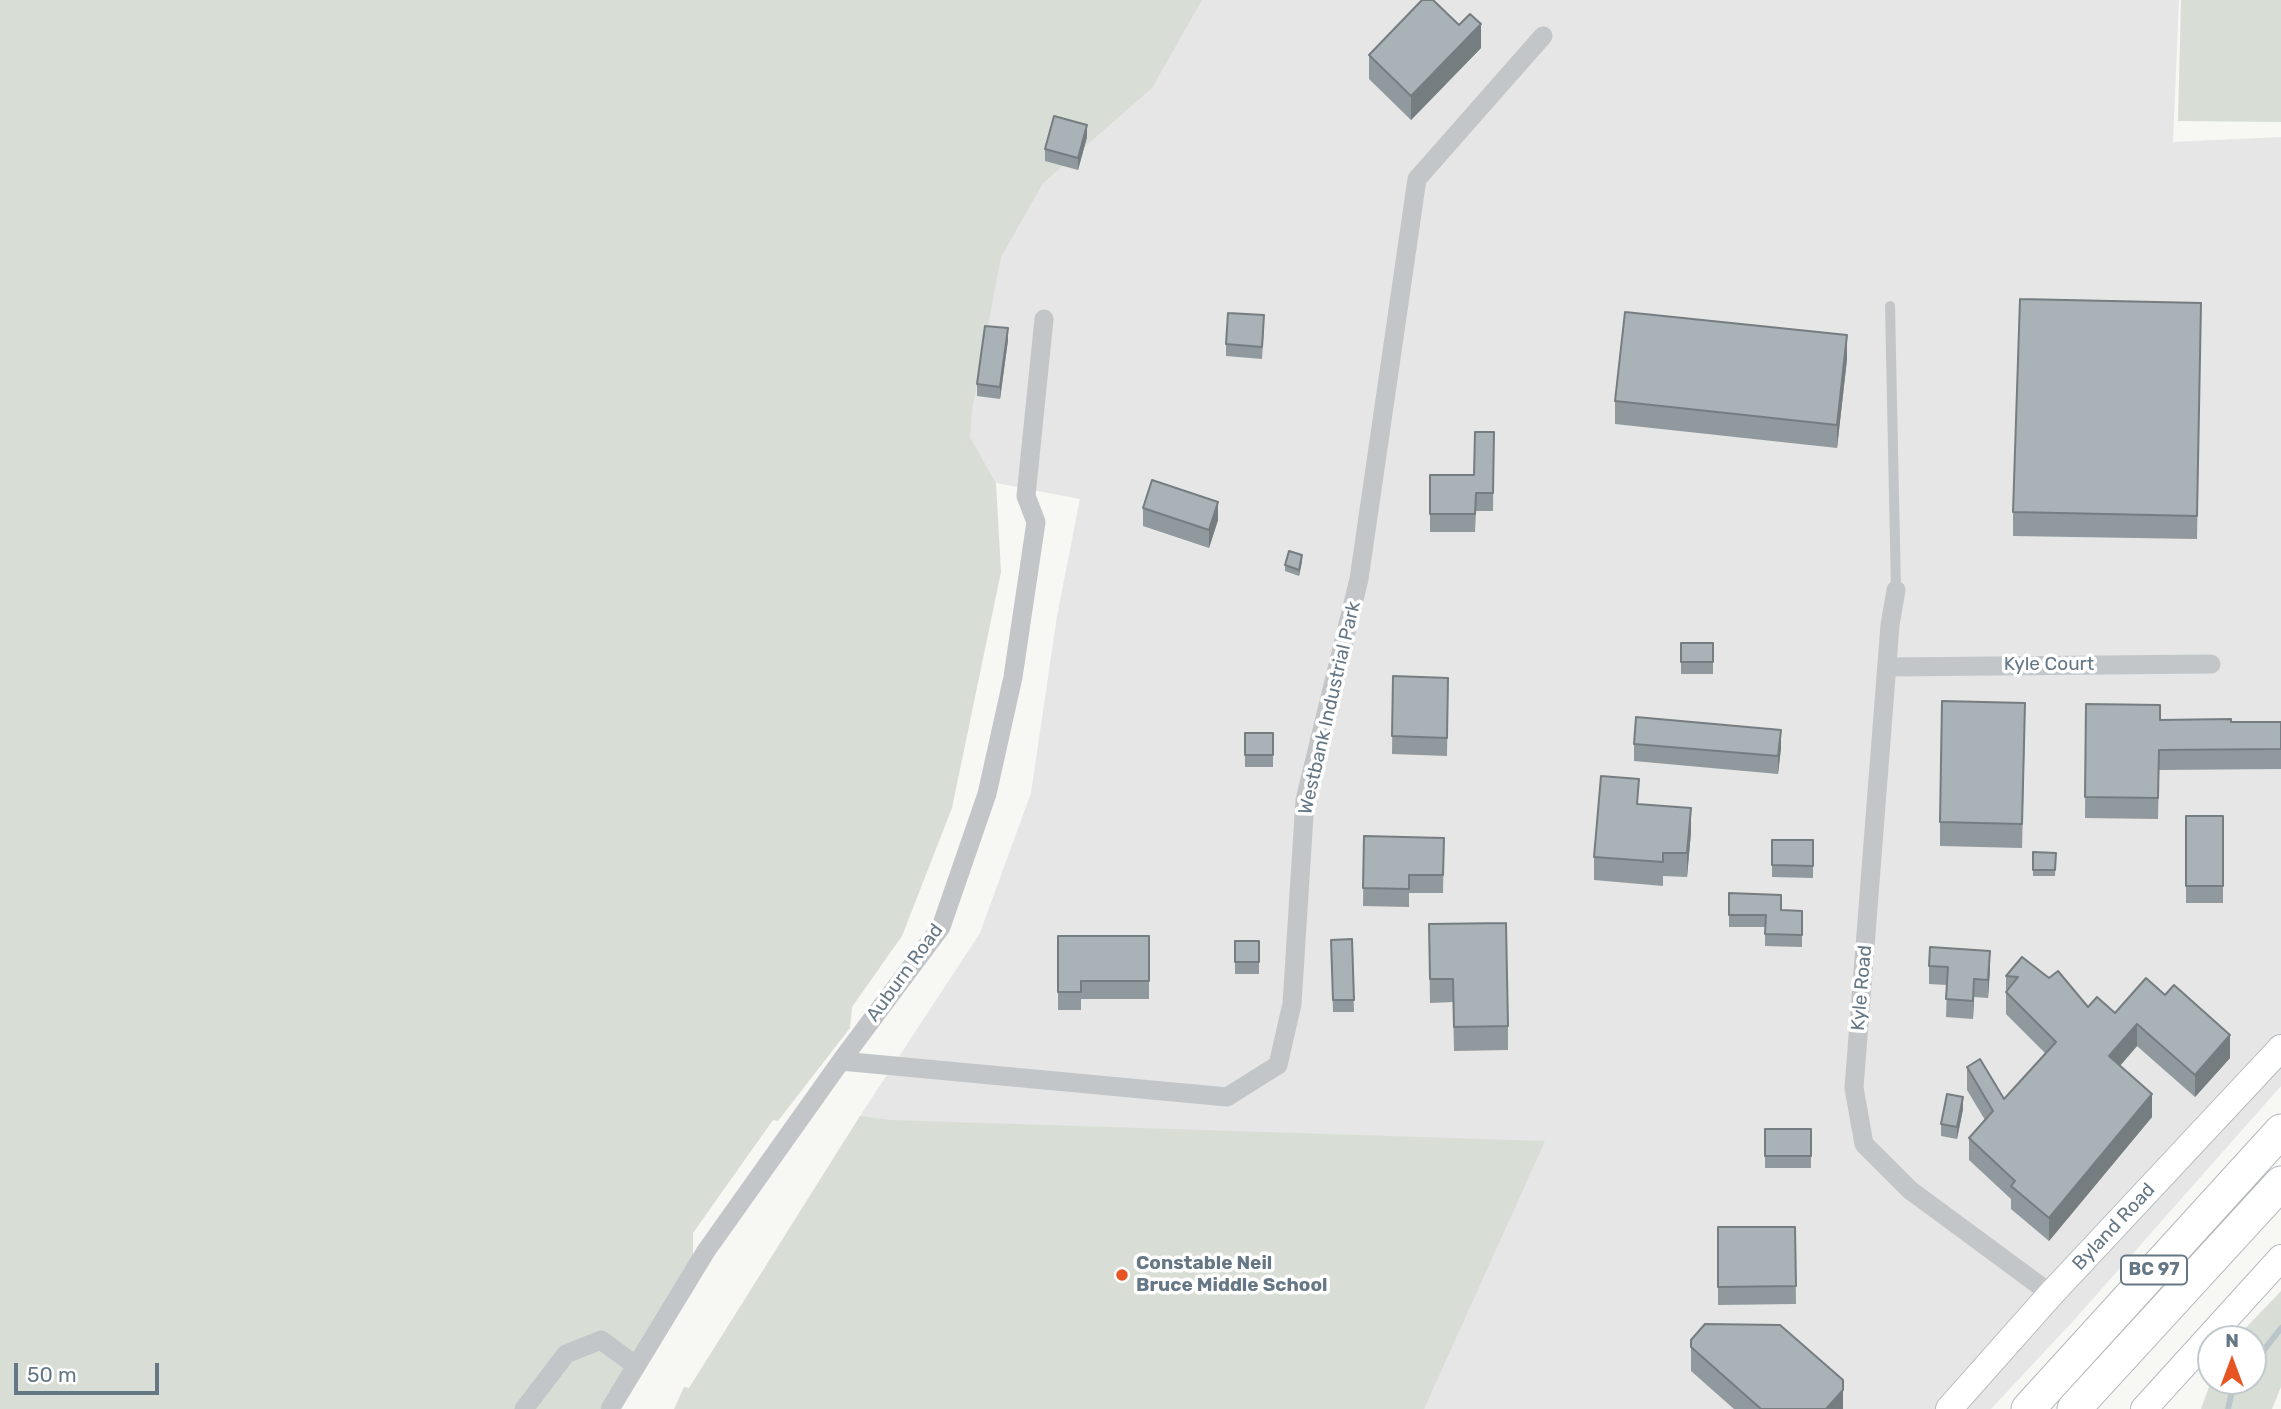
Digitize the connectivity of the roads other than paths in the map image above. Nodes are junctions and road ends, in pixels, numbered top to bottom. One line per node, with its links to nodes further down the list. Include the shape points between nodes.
1 (1543, 36): 8 (street, Westbank Industrial Park, via 1417,179 1359,579 1305,800 1292,1004 1278,1065 1227,1097)
2 (1890, 306): 4 (lane)
3 (1044, 319): 8 (street, Auburn Road, via 1026,496 1036,522 1013,677 987,794 942,927)
4 (1896, 590): 6 (street, Kyle Road)
5 (2211, 664): 6 (street, Kyle Court)
6 (1887, 667): 12 (street, Kyle Road, via 1853,1088 1864,1144 1910,1190)
7 (2281, 1048): 12 (street, Byland Road)
8 (841, 1061): 13 (street, Auburn Road, via 706,1251)
9 (2281, 1131): 17 (highway, BC 97)
10 (2281, 1183): 18 (highway, BC 97)
11 (2281, 1258): 19 (street)
12 (2051, 1294): 16 (street, Byland Road)
13 (635, 1365): 14 (street, via 601,1340 566,1354); 15 (street, Auburn Road)
14 (524, 1409)
15 (610, 1409)
16 (1949, 1409)
17 (2028, 1409)
18 (2074, 1409)
19 (2144, 1409)

